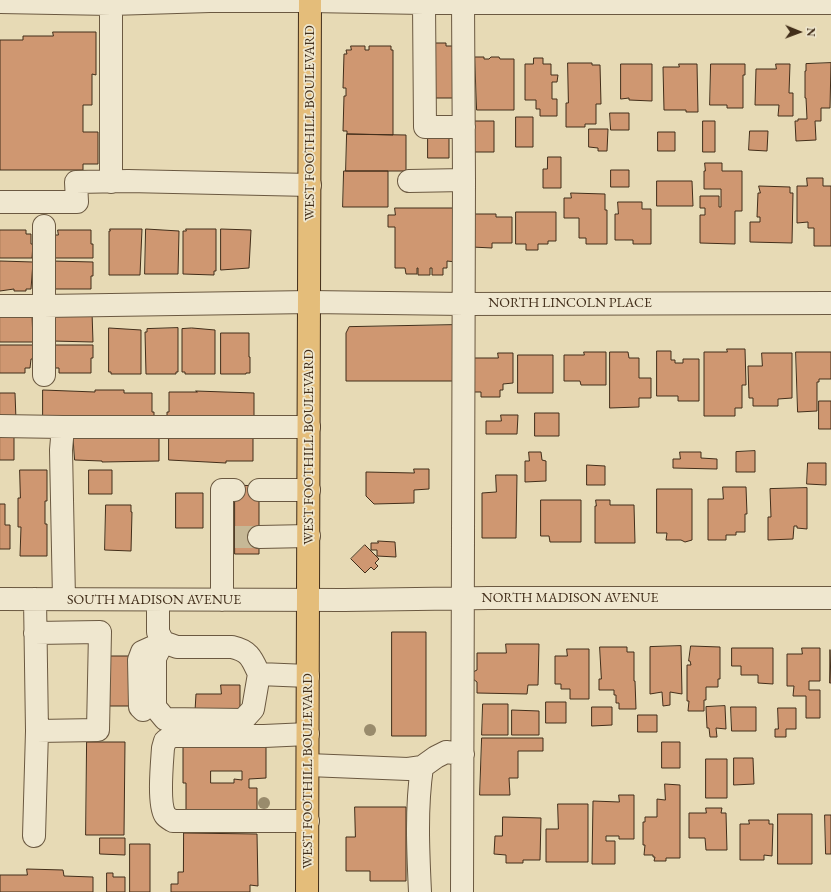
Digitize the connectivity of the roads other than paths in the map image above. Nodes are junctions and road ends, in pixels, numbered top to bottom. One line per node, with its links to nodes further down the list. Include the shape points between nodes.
1 (4, 1): 8 (street)
2 (210, 1): 3 (street); 5 (street)
3 (310, 1): 6 (street); 13 (main road, WEST FOOTHILL BOULEVARD)
4 (463, 1): 6 (street); 7 (street); 9 (street)
5 (157, 2): 8 (street)
6 (424, 3): 9 (street, via 425,127)
7 (831, 3)
8 (111, 4): 12 (street)
9 (464, 127): 10 (street)
10 (464, 180): 11 (street); 18 (street)
11 (409, 181)
12 (111, 182): 13 (street); 14 (street, via 76,182 78,202)
13 (310, 185): 16 (main road, WEST FOOTHILL BOULEVARD)
14 (0, 202)
15 (44, 226): 20 (street)
16 (310, 302): 18 (street, NORTH LINCOLN PLACE); 20 (street, NORTH LINCOLN PLACE); 24 (main road, WEST FOOTHILL BOULEVARD)
17 (831, 303): 18 (street, NORTH LINCOLN PLACE)
18 (464, 304): 30 (street)
19 (0, 306): 20 (street, NORTH LINCOLN PLACE)
20 (44, 306): 21 (street)
21 (44, 375)
22 (0, 426): 23 (street)
23 (63, 427): 24 (street); 34 (street, via 61,450)
24 (309, 427): 27 (main road, WEST FOOTHILL BOULEVARD)
25 (234, 490): 36 (street, via 222,490 228,537)
26 (259, 490): 27 (street)
27 (309, 490): 28 (main road, WEST FOOTHILL BOULEVARD)
28 (308, 536): 29 (street); 37 (main road, WEST FOOTHILL BOULEVARD)
29 (259, 537)
30 (463, 598): 31 (street, NORTH MADISON AVENUE); 37 (street, NORTH MADISON AVENUE); 45 (street)
31 (831, 598)
32 (0, 599): 33 (street, SOUTH MADISON AVENUE)
33 (36, 599): 34 (street, SOUTH MADISON AVENUE); 38 (street)
34 (64, 599): 35 (street, SOUTH MADISON AVENUE)
35 (158, 600): 36 (street, SOUTH MADISON AVENUE); 39 (street, via 158,632)
36 (222, 600): 37 (street, SOUTH MADISON AVENUE)
37 (309, 600): 41 (main road, WEST FOOTHILL BOULEVARD)
38 (35, 633): 43 (street); 43 (street, via 100,632 98,730)
39 (163, 642): 40 (street, via 177,647 241,649 251,656); 42 (street, via 155,658 155,707)
40 (259, 674): 41 (street); 42 (street, via 252,709 243,720)
41 (308, 676): 44 (main road, WEST FOOTHILL BOULEVARD)
42 (169, 727): 44 (street, via 264,736); 48 (street, via 163,748 161,789 163,809 166,816 173,821)
43 (36, 731): 49 (street)
44 (308, 734): 46 (main road, WEST FOOTHILL BOULEVARD)
45 (463, 754): 47 (street, via 446,752); 52 (street)
46 (308, 765): 47 (street, via 408,769); 48 (main road, WEST FOOTHILL BOULEVARD)
47 (422, 767): 51 (street, via 417,829)
48 (308, 820): 50 (main road, WEST FOOTHILL BOULEVARD)
49 (34, 836)
50 (307, 892)
51 (420, 892)
52 (462, 892)

